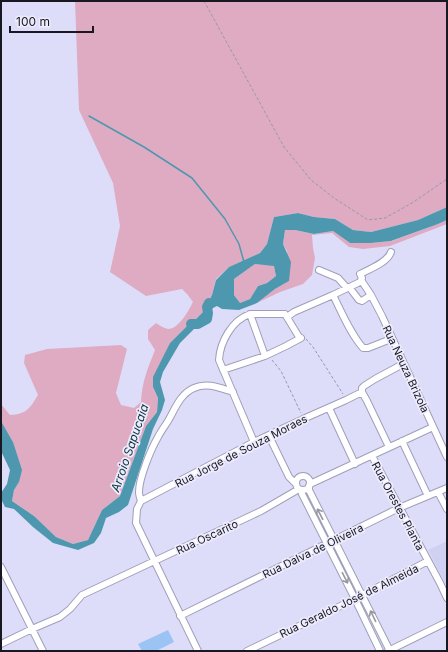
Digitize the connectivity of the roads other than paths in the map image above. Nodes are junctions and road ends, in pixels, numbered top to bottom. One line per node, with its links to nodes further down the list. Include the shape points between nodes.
1 (391, 252): 3 (street, via 384,261 360,274)
2 (319, 270): 4 (street, via 338,278)
3 (362, 281): 4 (street); 6 (street, Rua Neuza Brizola)
4 (349, 287): 5 (street); 6 (street, via 359,300)
5 (333, 295): 8 (street); 9 (street, via 363,348)
6 (371, 296): 9 (street, Rua Neuza Brizola)
7 (250, 314): 8 (street, via 286,314); 10 (street); 12 (street, via 244,316 226,334 218,360)
8 (287, 317): 10 (street, via 301,338)
9 (391, 339): 11 (street, Rua Neuza Brizola)
10 (267, 355): 12 (street)
11 (403, 364): 14 (street, Rua Jorge de Souza Moraes, via 364,386); 16 (street, Rua Neuza Brizola)
12 (223, 370): 13 (street)
13 (232, 392): 19 (street); 29 (street, via 204,385 195,387 181,397 151,450 139,490)
14 (362, 392): 15 (street, Rua Jorge de Souza Moraes); 20 (street)
15 (329, 408): 17 (street, Rua Jorge de Souza Moraes); 23 (street)
16 (433, 427): 18 (street); 22 (street, Rua Neuza Brizola)
17 (268, 436): 19 (street, Rua Jorge de Souza Moraes); 25 (street, via 289,477)
18 (402, 441): 20 (street); 28 (street)
19 (254, 442): 29 (street, Rua Jorge de Souza Moraes)
20 (389, 447): 21 (street)
21 (372, 456): 23 (street); 30 (street, Rua Orestes Pianta)
22 (447, 458)
23 (355, 464): 24 (street)
24 (309, 485): 25 (street, via 306,490); 25 (street, via 309,480 303,476 296,481); 32 (street, one-way to 24, via 309,490)
25 (299, 488): 33 (street); 34 (street, Rua Oscarito, via 261,511)
26 (447, 488): 27 (street, Rua Dalva de Oliveira)
27 (438, 492): 28 (street, Rua Dalva de Oliveira); 31 (street)
28 (428, 496): 30 (street, Rua Dalva de Oliveira)
29 (141, 501): 34 (street, via 137,509 136,523)
30 (399, 508): 32 (street, Rua Dalva de Oliveira); 35 (street, Rua Orestes Pianta)
31 (447, 509)
32 (334, 540): 33 (street, Rua Dalva de Oliveira); 39 (street)
33 (327, 544): 41 (street, one-way to 41); 42 (street, Rua Dalva de Oliveira)
34 (155, 561): 42 (street); 44 (street, Rua Oscarito, via 82,595 60,617)
35 (428, 561): 37 (street, Rua Orestes Pianta); 39 (street, Rua Geraldo José de Almeida)
36 (1, 567): 44 (street)
37 (443, 582): 38 (street, Rua Orestes Pianta)
38 (445, 589): 40 (street, Rua Orestes Pianta)
39 (362, 595): 41 (street, Rua Geraldo José de Almeida); 50 (street, one-way to 39)
40 (447, 598)
41 (355, 599): 48 (street, Rua Geraldo José de Almeida); 49 (street)
42 (180, 616): 47 (street)
43 (447, 622): 50 (street)
44 (32, 629): 45 (street, Rua Oscarito); 46 (street)
45 (1, 644)
46 (43, 651)
47 (198, 651)
48 (247, 651)
49 (380, 651)
50 (389, 651)

